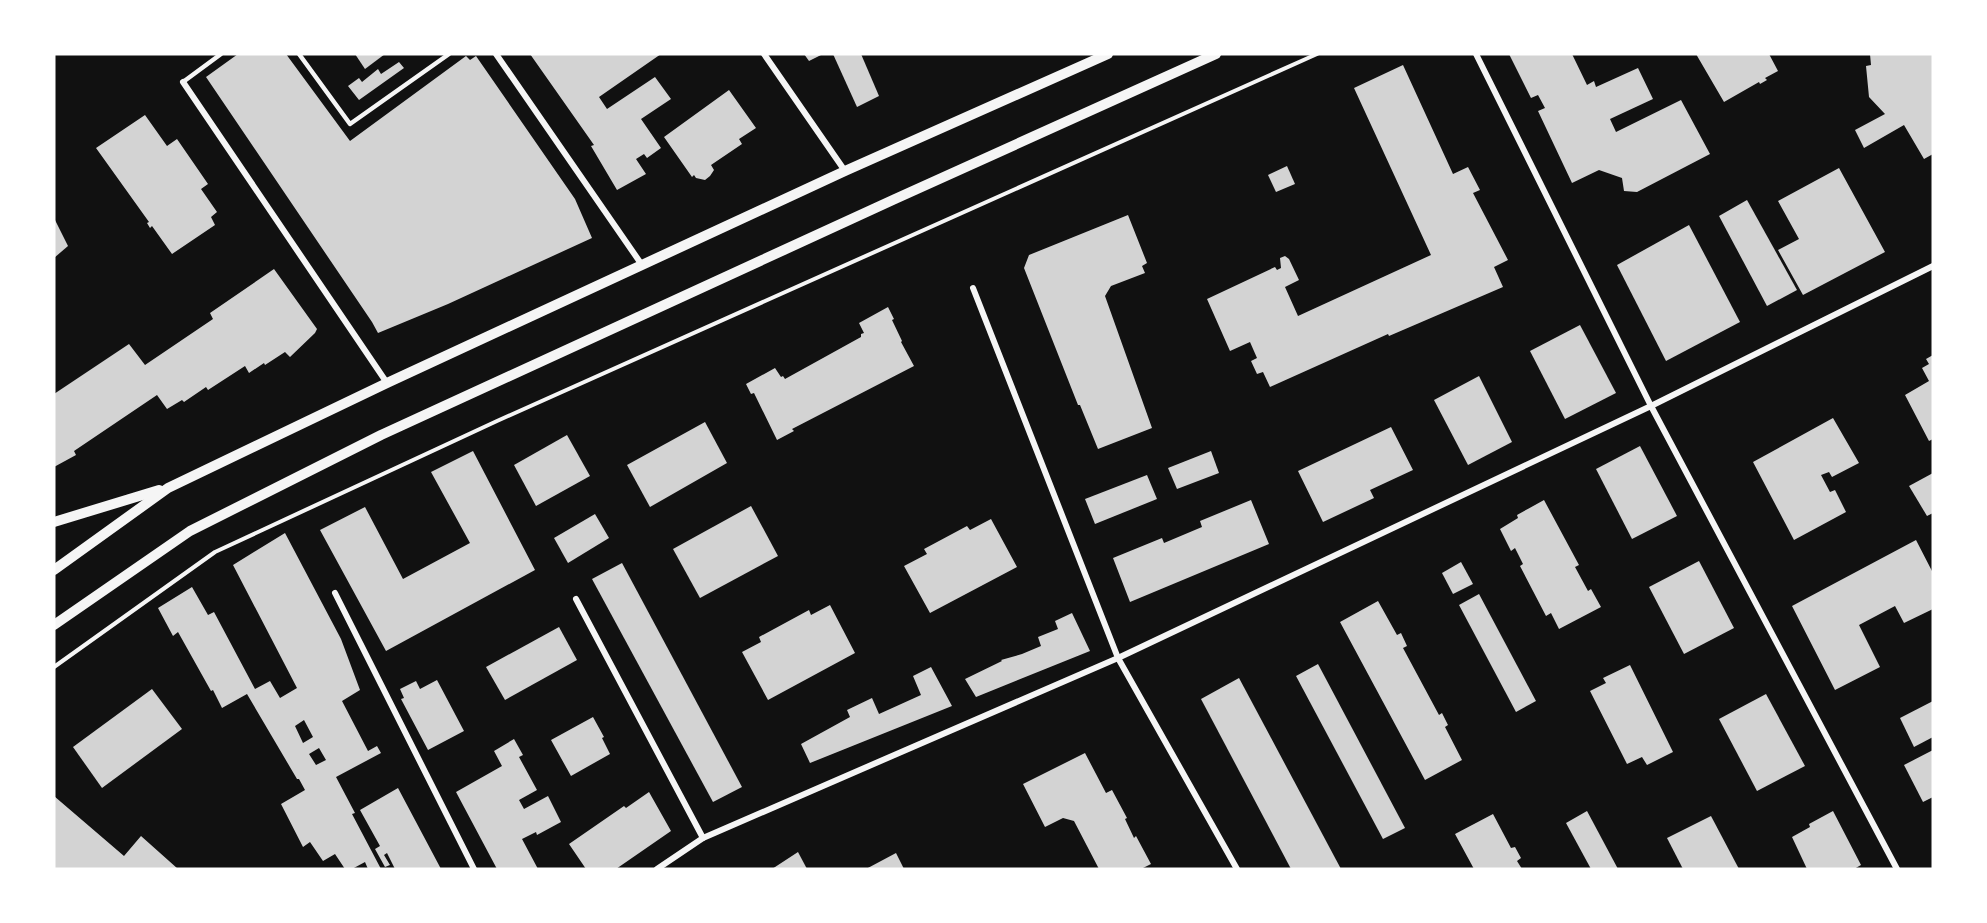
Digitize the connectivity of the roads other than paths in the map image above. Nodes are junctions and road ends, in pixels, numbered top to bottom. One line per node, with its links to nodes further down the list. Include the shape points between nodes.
1 (221, 54): 9 (lane)
2 (299, 54): 3 (lane, via 350,124)
3 (449, 54)
4 (496, 54): 11 (street)
5 (764, 54): 10 (street)
6 (1108, 54): 10 (street)
7 (1216, 54): 21 (street, via 381,435 190,531)
8 (1476, 54): 15 (street)
9 (183, 82): 14 (street)
10 (845, 171): 11 (street)
11 (642, 264): 14 (street)
12 (1933, 266): 15 (street)
13 (973, 288): 22 (street)
14 (387, 383): 16 (street)
15 (1651, 406): 22 (street); 27 (street)
16 (168, 488): 17 (street); 18 (street)
17 (54, 522)
18 (54, 570)
19 (335, 593): 24 (street)
20 (576, 599): 23 (street)
21 (54, 625)
22 (1118, 658): 23 (street); 26 (street)
23 (703, 838): 25 (street)
24 (474, 869)
25 (657, 869)
26 (1237, 869)
27 (1897, 869)

